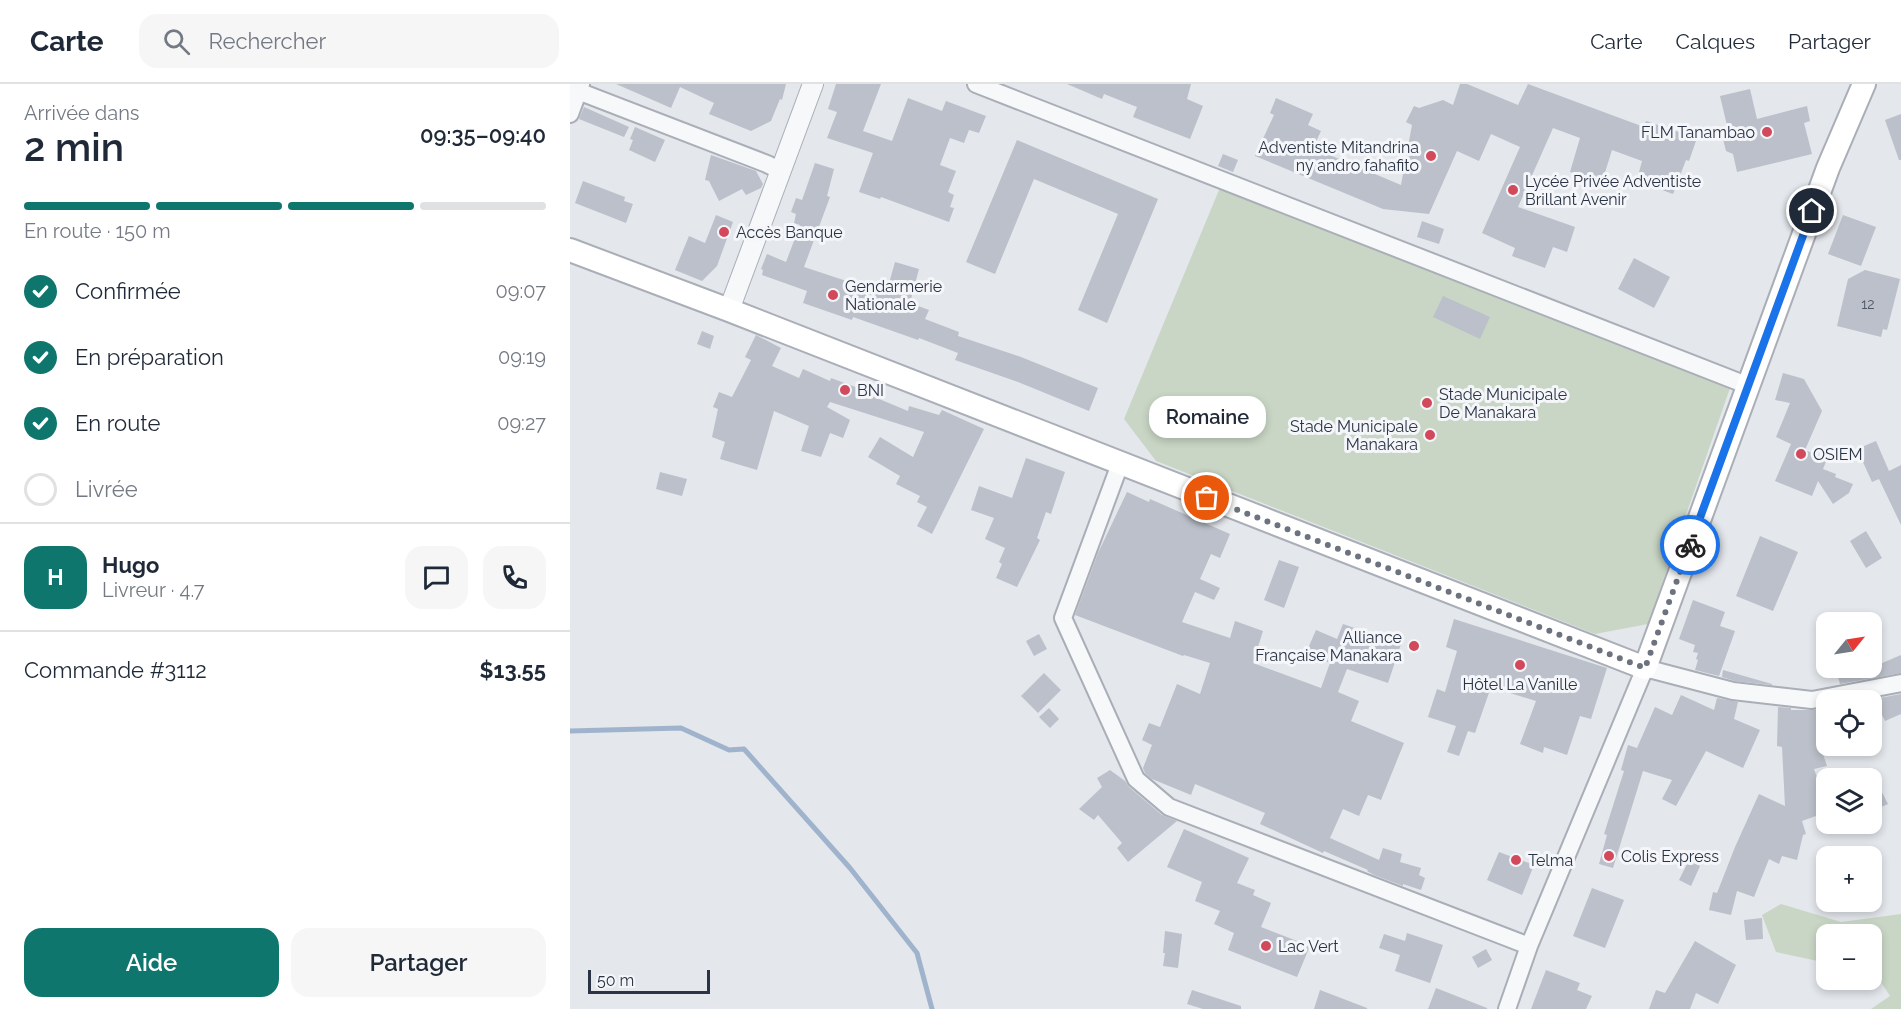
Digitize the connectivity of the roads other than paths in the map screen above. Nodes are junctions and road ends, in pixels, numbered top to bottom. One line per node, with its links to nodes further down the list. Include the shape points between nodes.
1 (813, 84): 6 (street)
2 (976, 84): 9 (street)
3 (1864, 84): 9 (main road, via 1828,168)
4 (577, 88): 5 (street); 6 (street)
5 (570, 114)
6 (781, 171): 8 (street)
7 (570, 250): 8 (main road)
8 (729, 310): 10 (main road)
9 (1749, 386): 11 (main road)
10 (1120, 464): 11 (main road); 13 (street, via 1063,618 1136,779 1169,807)
11 (1645, 668): 12 (street, via 1733,691 1812,700); 13 (street)
12 (1901, 683)
13 (1529, 946): 14 (street)
14 (1507, 1009)

